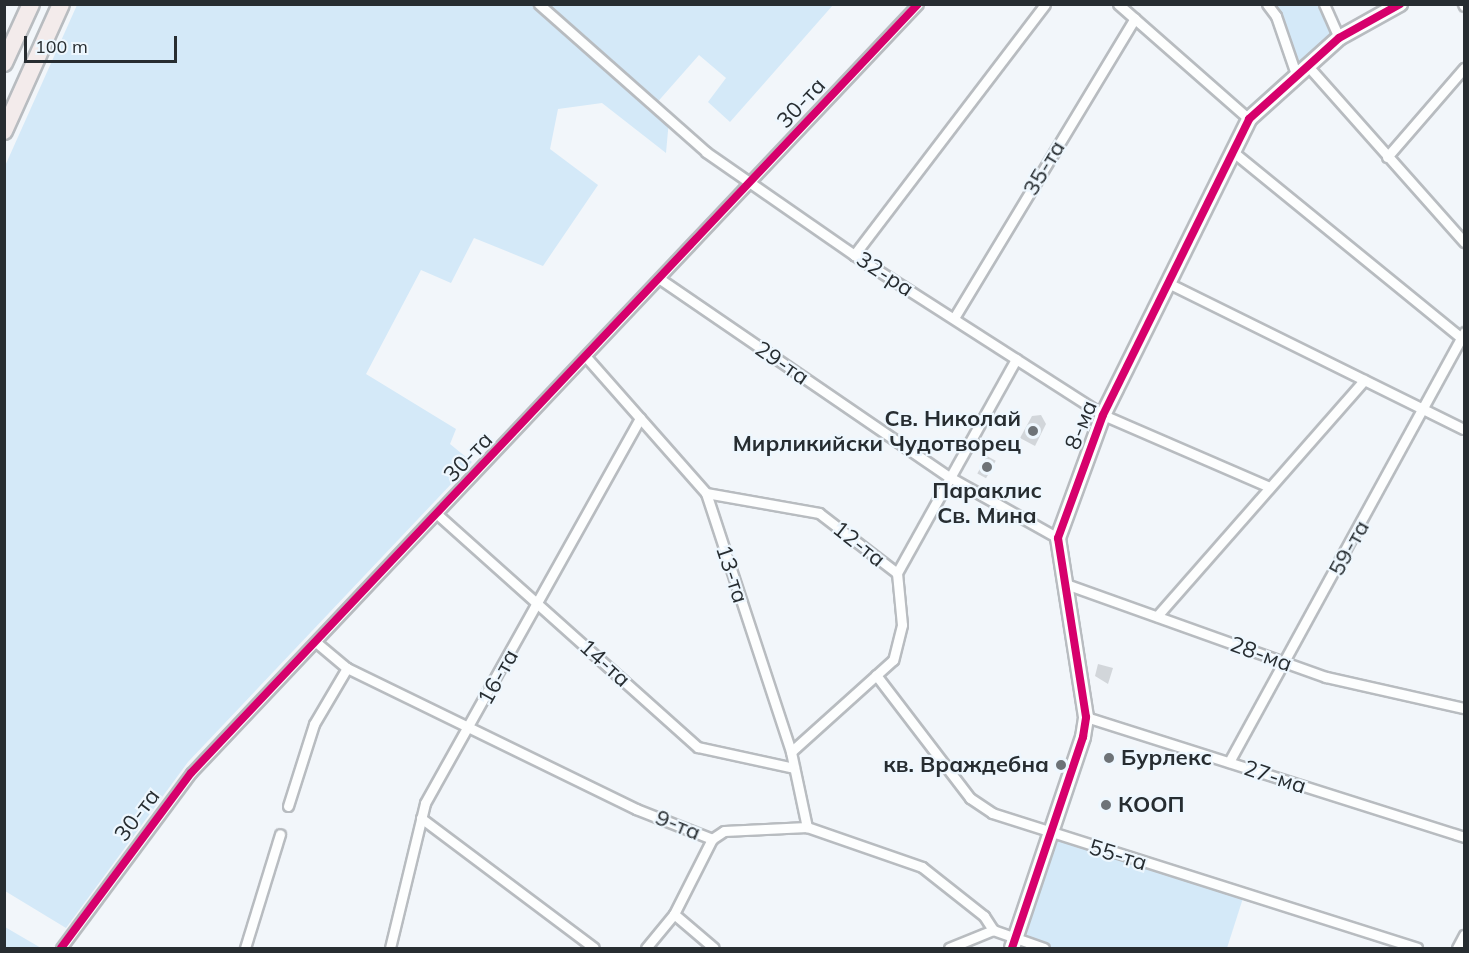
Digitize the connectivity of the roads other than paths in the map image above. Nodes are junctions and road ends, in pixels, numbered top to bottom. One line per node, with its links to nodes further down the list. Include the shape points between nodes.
1 (31, 4): 12 (highway)
2 (61, 4): 16 (highway)
3 (539, 4): 19 (street, 32-ра)
4 (918, 4): 19 (street, 30-та)
5 (1046, 4): 21 (street)
6 (1119, 4): 10 (street)
7 (1323, 4): 11 (street)
8 (1400, 4): 11 (street, 8-ма)
9 (1268, 5): 14 (street)
10 (1135, 18): 15 (street); 24 (street, 35-та)
11 (1339, 38): 14 (street, 8-ма)
12 (4, 63)
13 (1464, 68): 18 (street)
14 (1301, 69): 15 (street, 8-ма); 18 (street)
15 (1249, 119): 17 (street, 8-ма)
16 (4, 131)
17 (1232, 151): 23 (street, 8-ма); 25 (street)
18 (1387, 157): 20 (street)
19 (748, 184): 21 (street, 32-ра); 22 (street, 30-та)
20 (1464, 242)
21 (854, 255): 24 (street, 32-ра)
22 (660, 279): 26 (street, 30-та); 33 (street, 29-та)
23 (1167, 282): 28 (street); 30 (street, 8-ма)
24 (954, 318): 27 (street, 32-ра)
25 (1463, 335): 29 (street, 59-та)
26 (587, 358): 31 (street, 13-та); 36 (street, 30-та)
27 (1016, 359): 30 (street, 32-ра); 33 (street)
28 (1364, 380): 29 (street); 34 (street)
29 (1425, 409): 32 (street); 44 (street, 59-та)
30 (1103, 415): 34 (street, 32-ра); 37 (street, 8-ма)
31 (640, 418): 35 (street, 13-та); 40 (street, 16-та)
32 (1464, 429)
33 (951, 478): 37 (street, 29-та); 38 (street)
34 (1269, 487): 41 (street)
35 (706, 493): 38 (street, 12-та, via 819,513); 51 (street, 13-та)
36 (437, 514): 40 (street, 14-та); 42 (street, 30-та)
37 (1058, 537): 39 (street, 8-ма)
38 (897, 573): 43 (street, 12-та, via 902,626)
39 (1063, 583): 41 (street, 28-ма); 49 (street, 8-ма)
40 (539, 603): 50 (street, 16-та); 53 (street, 14-та, via 698,747)
41 (1157, 616): 44 (street, 28-ма)
42 (317, 642): 45 (street, 9-та); 65 (street, 30-та, via 191,772)
43 (893, 660): 46 (street); 47 (street, 12-та)
44 (1286, 663): 48 (street, 28-ма); 52 (street, 59-та)
45 (347, 668): 50 (street, 9-та); 54 (street, via 314,724)
46 (876, 675): 47 (street, 55-та); 51 (street)
47 (884, 687): 58 (street, 55-та, via 970,798 992,813)
48 (1464, 708)
49 (1086, 717): 52 (street, 27-ма); 58 (street, 8-ма, via 1083,737)
50 (469, 727): 55 (street, 16-та); 60 (street, 9-та, via 636,809)
51 (790, 752): 53 (street, 13-та)
52 (1229, 762): 59 (street, 27-ма)
53 (794, 768): 56 (street, 13-та)
54 (288, 806)
55 (421, 818): 67 (street, 16-та); 68 (street)
56 (807, 826): 60 (street, 9-та, via 724,831); 62 (street, 9-та, via 922,867 984,916)
57 (280, 834): 66 (street)
58 (1050, 834): 64 (street, 8-ма); 73 (street, 55-та)
59 (1464, 837)
60 (712, 839): 61 (street)
61 (674, 914): 69 (street); 70 (street)
62 (993, 930): 64 (street, 9-та); 71 (street)
63 (1464, 935): 74 (street)
64 (1013, 944): 72 (street, 9-та)
65 (61, 948)
66 (245, 948)
67 (390, 948)
68 (594, 948)
69 (646, 948)
70 (714, 948)
71 (949, 948)
72 (1044, 948)
73 (1418, 948)
74 (1457, 948)

